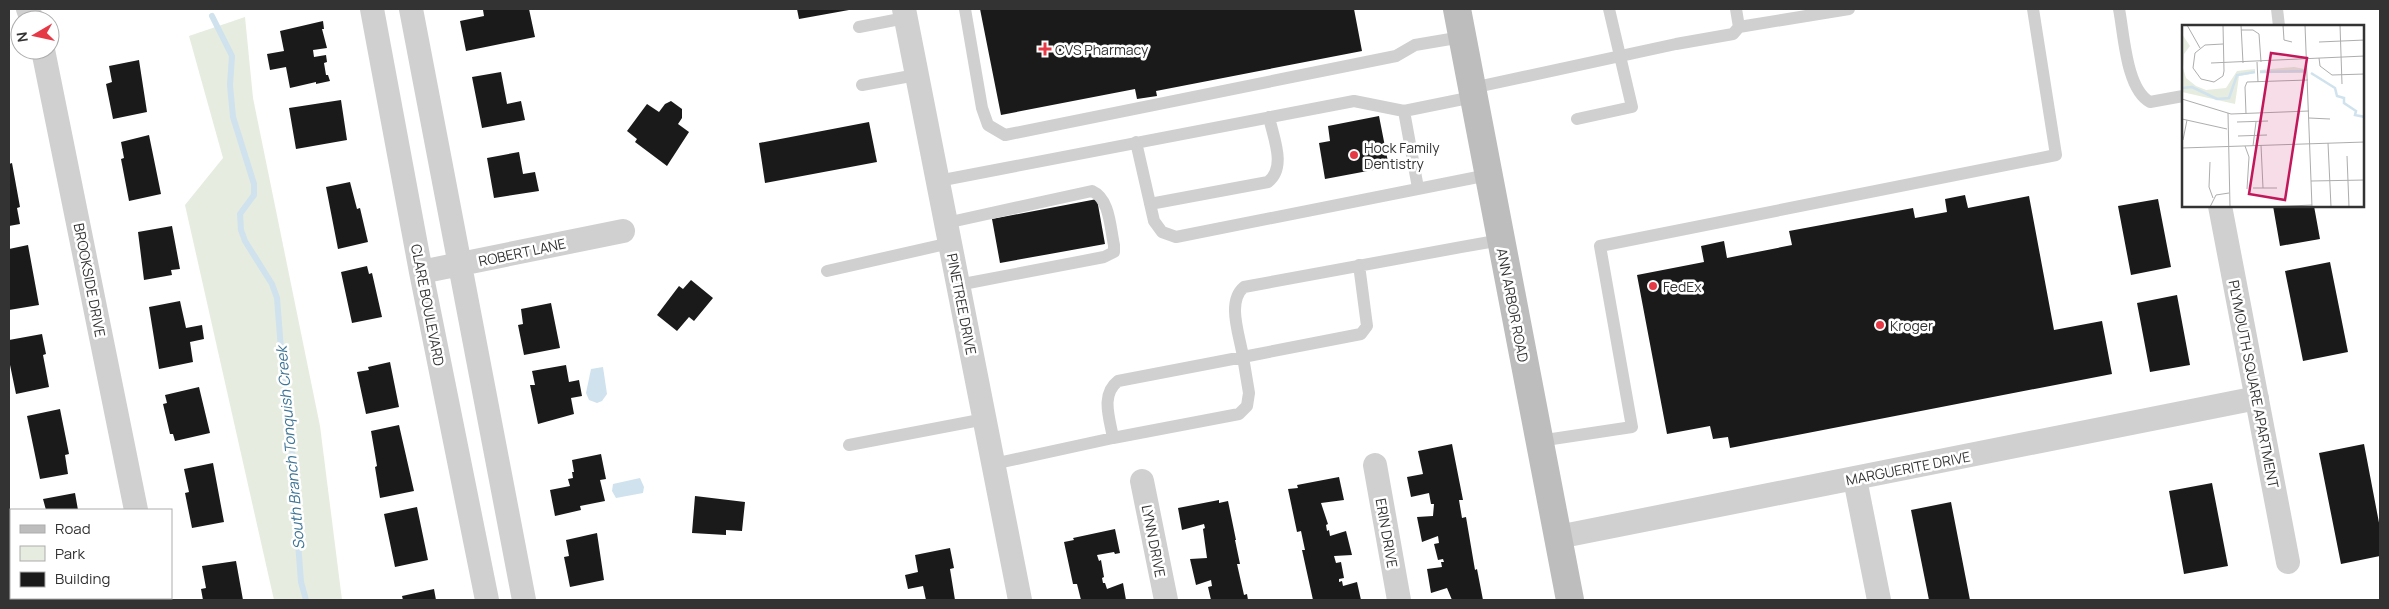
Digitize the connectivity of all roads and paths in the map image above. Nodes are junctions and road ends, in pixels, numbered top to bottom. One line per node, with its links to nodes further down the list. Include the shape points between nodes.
1 (372, 9): 37 (street, CLARE BOULEVARD)
2 (411, 9): 34 (street)
3 (964, 9): 15 (lane, via 982,108 988,125 1006,135 1396,56 1415,45)
4 (1457, 9): 15 (main road, ANN ARBOR ROAD)
5 (1609, 9): 16 (lane)
6 (1736, 9): 14 (lane)
7 (1849, 9): 14 (lane)
8 (2032, 9): 43 (lane, via 2056,155 1600,246 1632,427)
9 (2120, 9): 21 (lane, via 2133,80 2140,94 2150,102)
10 (2277, 9): 12 (lane)
11 (905, 13): 13 (lane); 18 (street, PINETREE DRIVE)
12 (2279, 25)
13 (859, 27)
14 (1739, 28): 16 (lane, via 1733,34)
15 (1462, 37): 20 (main road, ANN ARBOR ROAD)
16 (1618, 56): 20 (lane); 24 (lane, via 1632,107)
17 (45, 60): 49 (street, BROOKSIDE DRIVE)
18 (916, 75): 19 (lane); 27 (street, PINETREE DRIVE)
19 (862, 85)
20 (1472, 92): 22 (lane); 26 (main road, ANN ARBOR ROAD)
21 (2182, 96)
22 (1404, 110): 23 (lane, via 1354,101); 28 (lane)
23 (1269, 117): 25 (lane); 29 (lane, via 1279,167 1268,182)
24 (1577, 119)
25 (1136, 142): 27 (lane); 29 (lane)
26 (1488, 175): 28 (lane); 33 (main road, ANN ARBOR ROAD)
27 (938, 181): 32 (street, PINETREE DRIVE)
28 (1418, 188): 29 (lane, via 1176,237 1162,232 1154,222)
29 (1150, 204)
30 (2220, 208): 40 (street, PLYMOUTH SQUARE APARTMENT)
31 (623, 231): 34 (street, ROBERT LANE)
32 (948, 233): 36 (lane); 38 (street, PINETREE DRIVE); 38 (lane, via 1092,191 1101,195 1104,202 1114,245 1114,252 1104,257)
33 (1501, 240): 35 (lane); 43 (main road, ANN ARBOR ROAD)
34 (459, 265): 37 (street, ROBERT LANE); 53 (street)
35 (1360, 266): 39 (lane, via 1367,326 1361,334); 39 (lane, via 1244,287 1236,293 1234,304)
36 (827, 271)
37 (421, 272): 52 (street, CLARE BOULEVARD)
38 (958, 285): 41 (street, PINETREE DRIVE)
39 (1243, 357): 42 (lane, via 1118,381 1110,387 1107,400); 42 (lane, via 1249,393 1248,406 1239,414)
40 (2257, 398): 47 (street, MARGUERITE DRIVE); 51 (street, PLYMOUTH SQUARE APARTMENT)
41 (985, 419): 44 (lane); 45 (street, PINETREE DRIVE)
42 (1113, 438): 45 (lane)
43 (1539, 442): 50 (main road, ANN ARBOR ROAD)
44 (849, 445)
45 (993, 464): 54 (street, PINETREE DRIVE)
46 (1375, 466): 56 (street, ERIN DRIVE)
47 (1855, 479): 50 (street, MARGUERITE DRIVE); 58 (street)
48 (1142, 481): 55 (street, LYNN DRIVE)
49 (136, 509)
50 (1558, 537): 57 (main road, ANN ARBOR ROAD)
51 (2288, 562)
52 (487, 600)
53 (524, 600)
54 (1020, 600)
55 (1166, 600)
56 (1400, 600)
57 (1570, 600)
58 (1879, 600)

